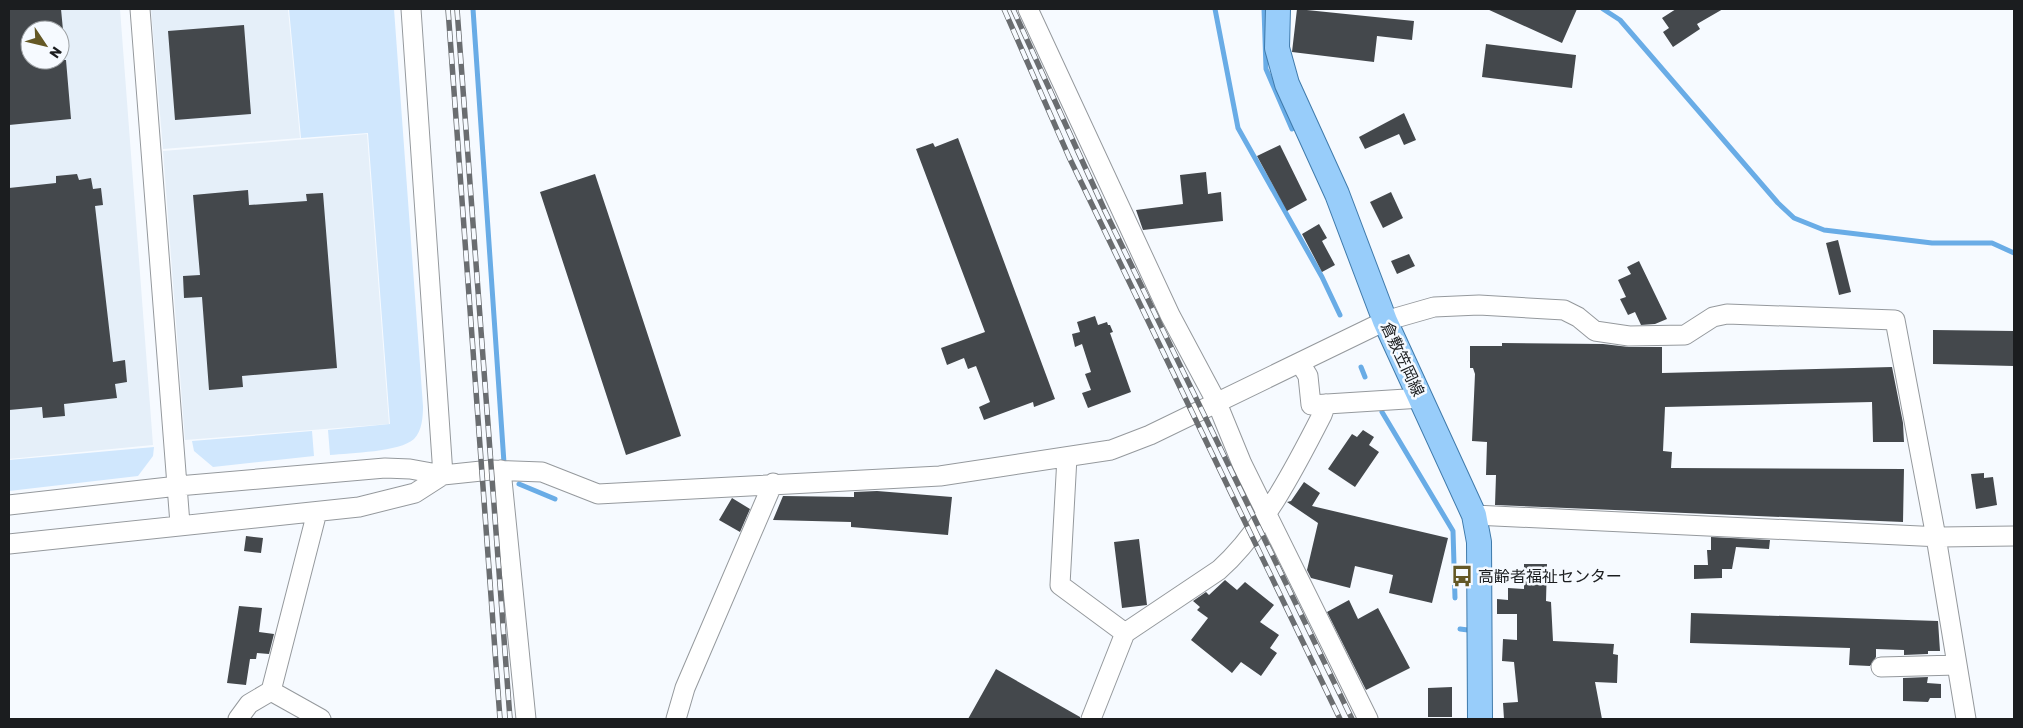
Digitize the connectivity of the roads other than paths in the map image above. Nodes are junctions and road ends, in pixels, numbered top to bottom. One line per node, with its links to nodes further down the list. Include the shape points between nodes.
1 (140, 9): 14 (street)
2 (411, 9): 12 (street)
3 (1028, 9): 8 (street, via 1170,315)
4 (1278, 9): 5 (main road, 倉敷笠岡線, via 1277,48 1287,84 1337,194)
5 (1385, 322): 6 (street); 7 (main road, 倉敷笠岡線); 21 (street, via 1434,307 1510,305 1564,310 1595,331 1629,336 1685,335 1713,317 1727,314 1895,320)
6 (1300, 363): 8 (street); 9 (street, via 1308,376 1311,405)
7 (1422, 398): 9 (street); 18 (main road, 倉敷笠岡線)
8 (1217, 403): 10 (street, via 1111,450); 17 (street)
9 (1326, 404): 17 (street, via 1304,450)
10 (1067, 457): 13 (street, via 940,476); 23 (street, via 1060,586)
11 (501, 470): 12 (street); 13 (street, via 542,472 598,494); 29 (street)
12 (443, 475): 14 (street, via 385,468); 16 (street, via 415,493)
13 (773, 483): 30 (street, via 686,688)
14 (178, 486): 15 (street); 19 (street)
15 (9, 505)
16 (317, 512): 19 (street); 26 (street)
17 (1265, 512): 23 (street, via 1226,564); 32 (street)
18 (1474, 515): 21 (street); 33 (main road, 倉敷笠岡線, via 1479,542)
19 (180, 524): 22 (street)
20 (2014, 536): 21 (street)
21 (1936, 537): 24 (street)
22 (9, 544)
23 (1125, 633): 31 (street)
24 (1957, 664): 25 (street); 34 (street)
25 (1881, 667)
26 (271, 691): 27 (street, via 249,704); 28 (street)
27 (238, 719)
28 (321, 719)
29 (526, 719)
30 (676, 719)
31 (1091, 719)
32 (1368, 719)
33 (1480, 719)
34 (1966, 719)

